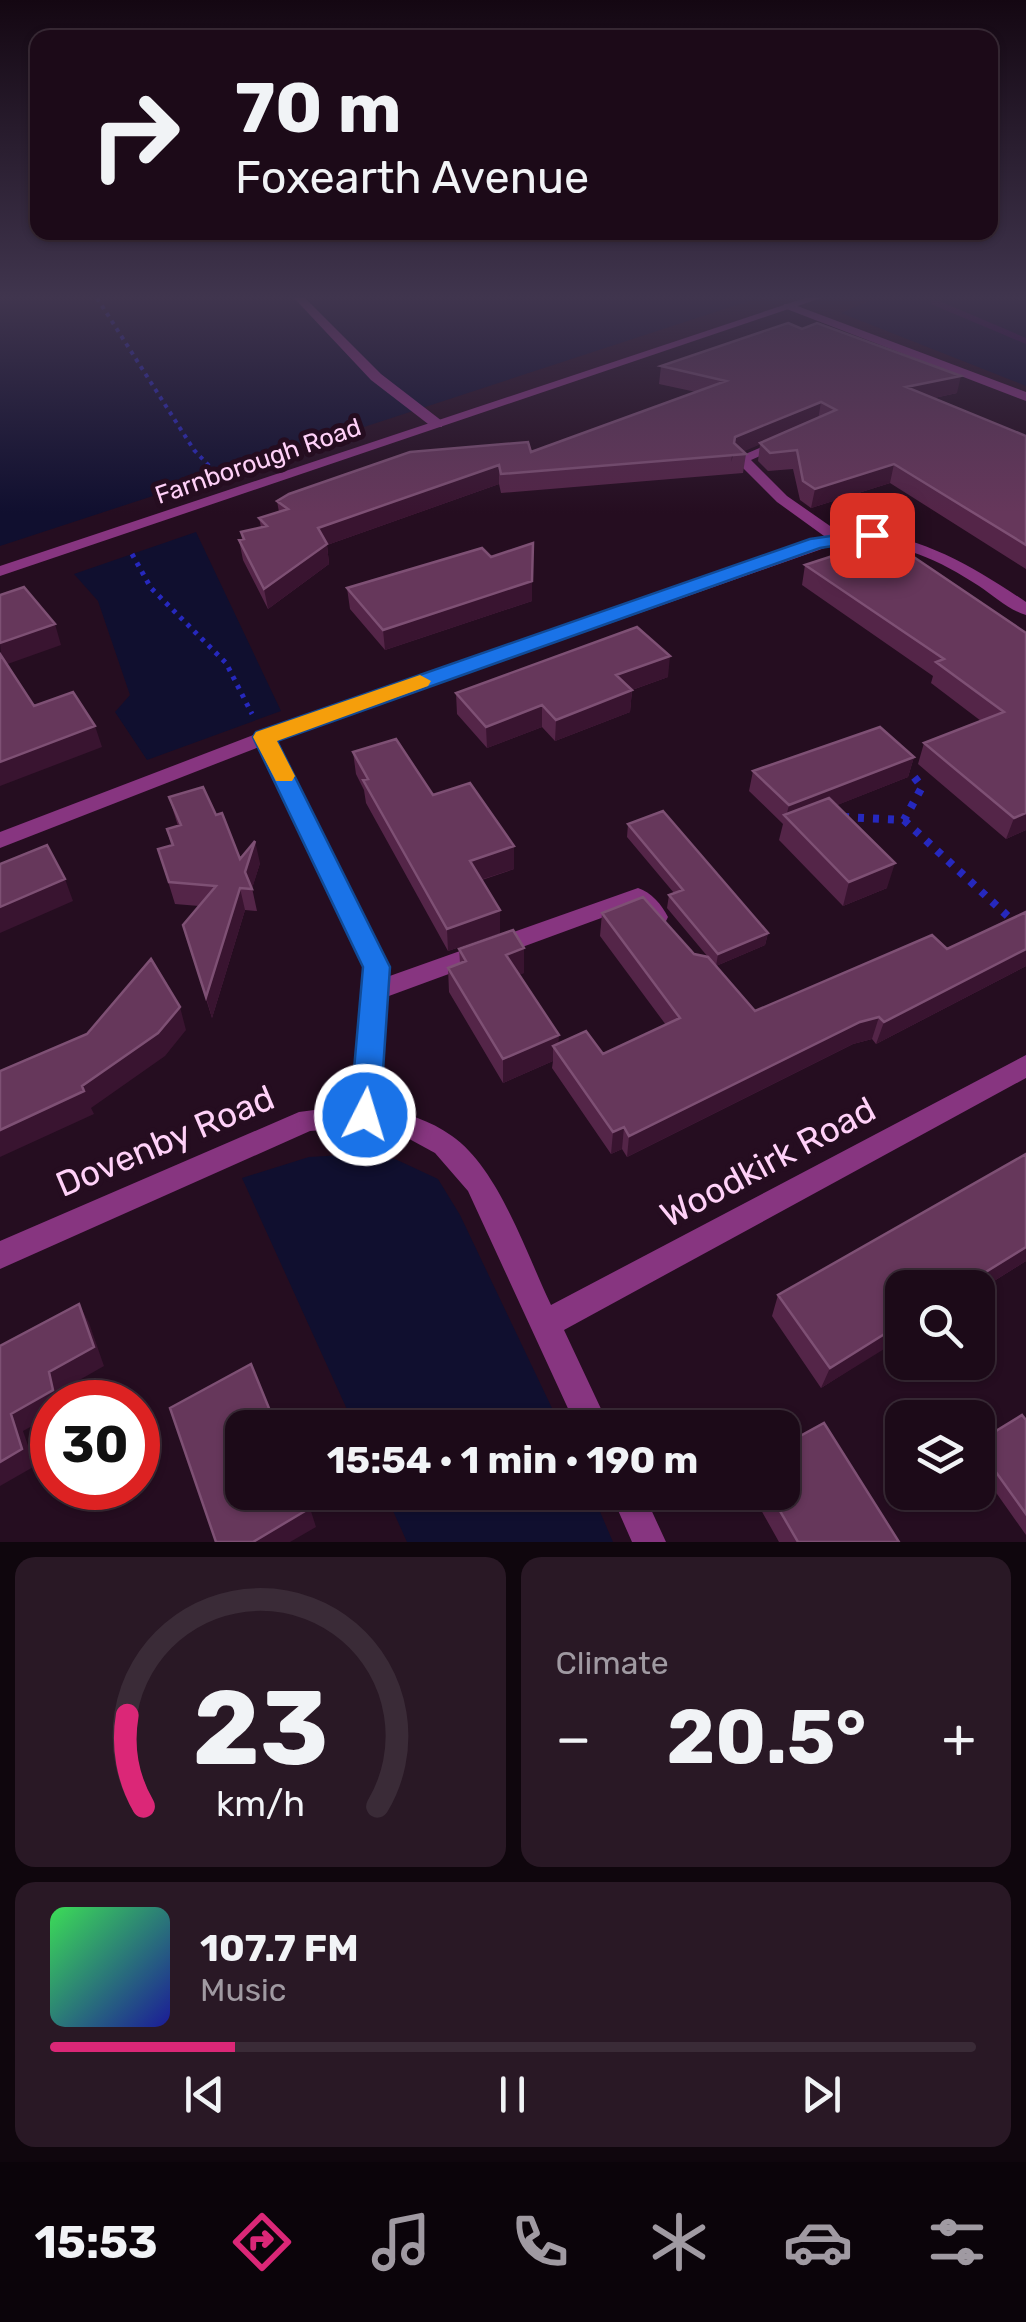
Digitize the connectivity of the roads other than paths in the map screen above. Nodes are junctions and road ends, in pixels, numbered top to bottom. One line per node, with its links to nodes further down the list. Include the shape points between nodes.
1 (368, 370): 5 (street)
2 (598, 370): 5 (street, Farnborough Road)
3 (955, 370): 4 (street)
4 (1026, 397)
5 (437, 424): 8 (street, Farnborough Road)
6 (806, 434): 7 (street, via 742,459)
7 (837, 538): 9 (street, via 912,542); 10 (street)
8 (0, 571)
9 (1026, 610)
10 (264, 737): 11 (street); 13 (street, via 368,943)
11 (0, 840)
12 (676, 938): 13 (street, via 638,896)
13 (378, 990): 15 (street)
14 (1026, 1066): 17 (street, Woodkirk Road)
15 (365, 1115): 16 (street, Dovenby Road, via 308,1120 267,1134); 17 (street, Dovenby Road, via 408,1124 462,1161)
16 (0, 1255)
17 (545, 1324): 18 (street, Dovenby Road)
18 (586, 1410)
19 (634, 1510): 20 (street)
20 (649, 1542)

